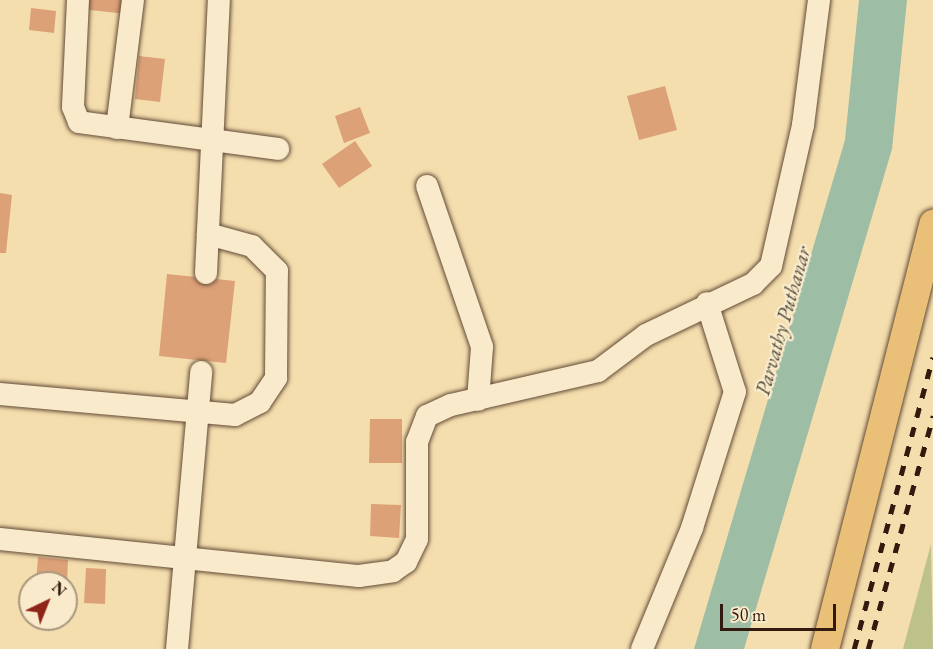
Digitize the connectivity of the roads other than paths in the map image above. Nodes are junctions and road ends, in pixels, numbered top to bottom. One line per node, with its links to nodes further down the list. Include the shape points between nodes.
1 (78, 0): 5 (lane, via 75,116 88,126)
2 (133, 0): 5 (lane)
3 (219, 0): 6 (lane)
4 (819, 0): 12 (lane, via 803,124 771,266 753,284)
5 (117, 129): 6 (lane)
6 (209, 143): 7 (lane); 10 (lane)
7 (278, 149)
8 (428, 186): 15 (lane, via 482,347)
9 (933, 224): 21 (main road)
10 (208, 234): 11 (lane); 16 (lane, via 246,244 264,256 277,271 281,292 271,392 235,415)
11 (206, 273)
12 (707, 303): 15 (lane, via 646,335 598,371); 20 (lane, via 735,392 692,528)
13 (201, 372): 16 (lane)
14 (0, 394): 16 (lane)
15 (478, 400): 18 (lane, via 438,410 421,425 417,539 406,562 393,571 359,576)
16 (199, 412): 18 (lane)
17 (0, 539): 18 (lane)
18 (185, 556): 19 (lane)
19 (177, 649)
20 (642, 649)
21 (825, 649)

